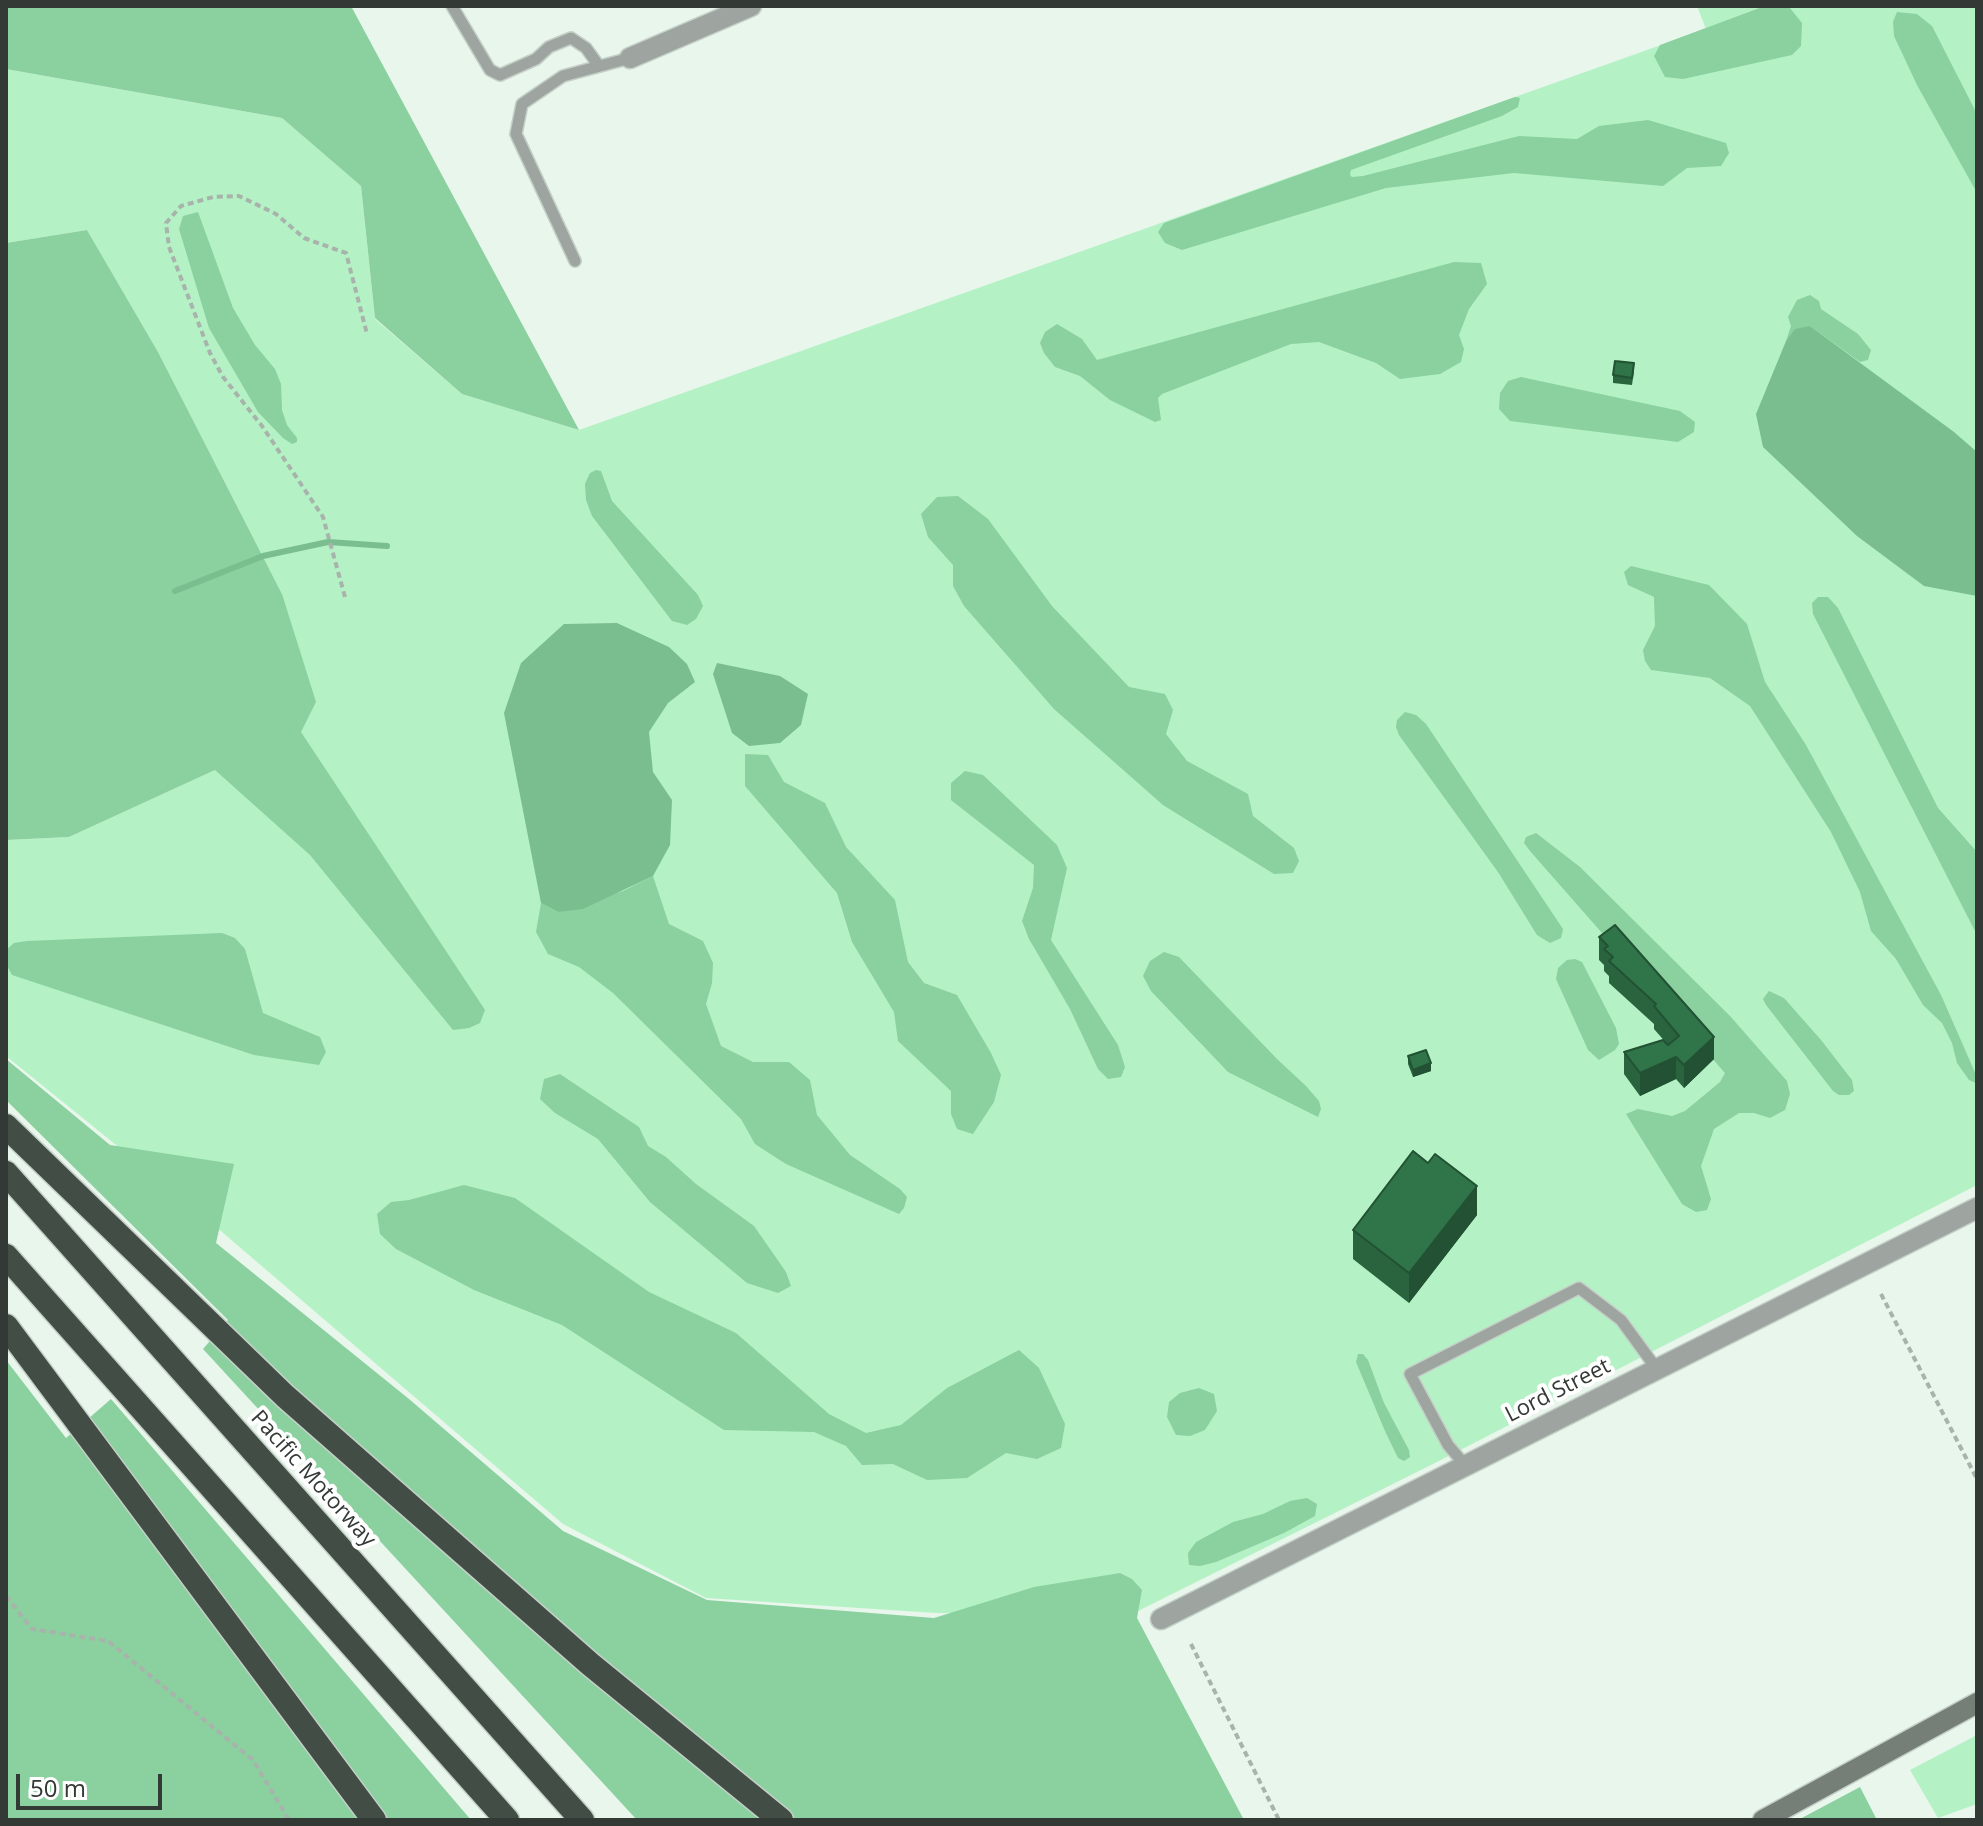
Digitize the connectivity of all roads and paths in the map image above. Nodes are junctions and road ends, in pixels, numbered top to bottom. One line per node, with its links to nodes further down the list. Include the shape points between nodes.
1 (452, 6): 4 (lane, via 490,70 500,75 571,38)
2 (751, 6): 3 (street)
3 (630, 58): 4 (lane)
4 (599, 66): 5 (lane, via 563,76 522,104 516,134)
5 (575, 261)
6 (367, 334): 7 (path, via 346,253 304,238 276,214 239,196 213,197 181,206 166,223 169,247 210,353 327,528)
7 (345, 597)
8 (6, 1126): 25 (highway, via 297,1406 590,1664)
9 (6, 1173): 24 (highway, Pacific Motorway)
10 (1977, 1208): 14 (street, Lord Street)
11 (6, 1256): 23 (highway)
12 (1881, 1294): 16 (path)
13 (6, 1326): 22 (highway)
14 (1656, 1368): 15 (street, Lord Street); 15 (lane, via 1621,1320 1579,1288 1410,1374 1448,1445)
15 (1465, 1465): 18 (street, Lord Street)
16 (1977, 1479)
17 (6, 1596): 21 (path, via 32,1629 108,1641 253,1760)
18 (1161, 1619)
19 (1191, 1644): 26 (path)
20 (1977, 1703): 27 (main road)
21 (289, 1820)
22 (374, 1820)
23 (507, 1820)
24 (582, 1820)
25 (781, 1820)
26 (1279, 1820)
27 (1763, 1820)

